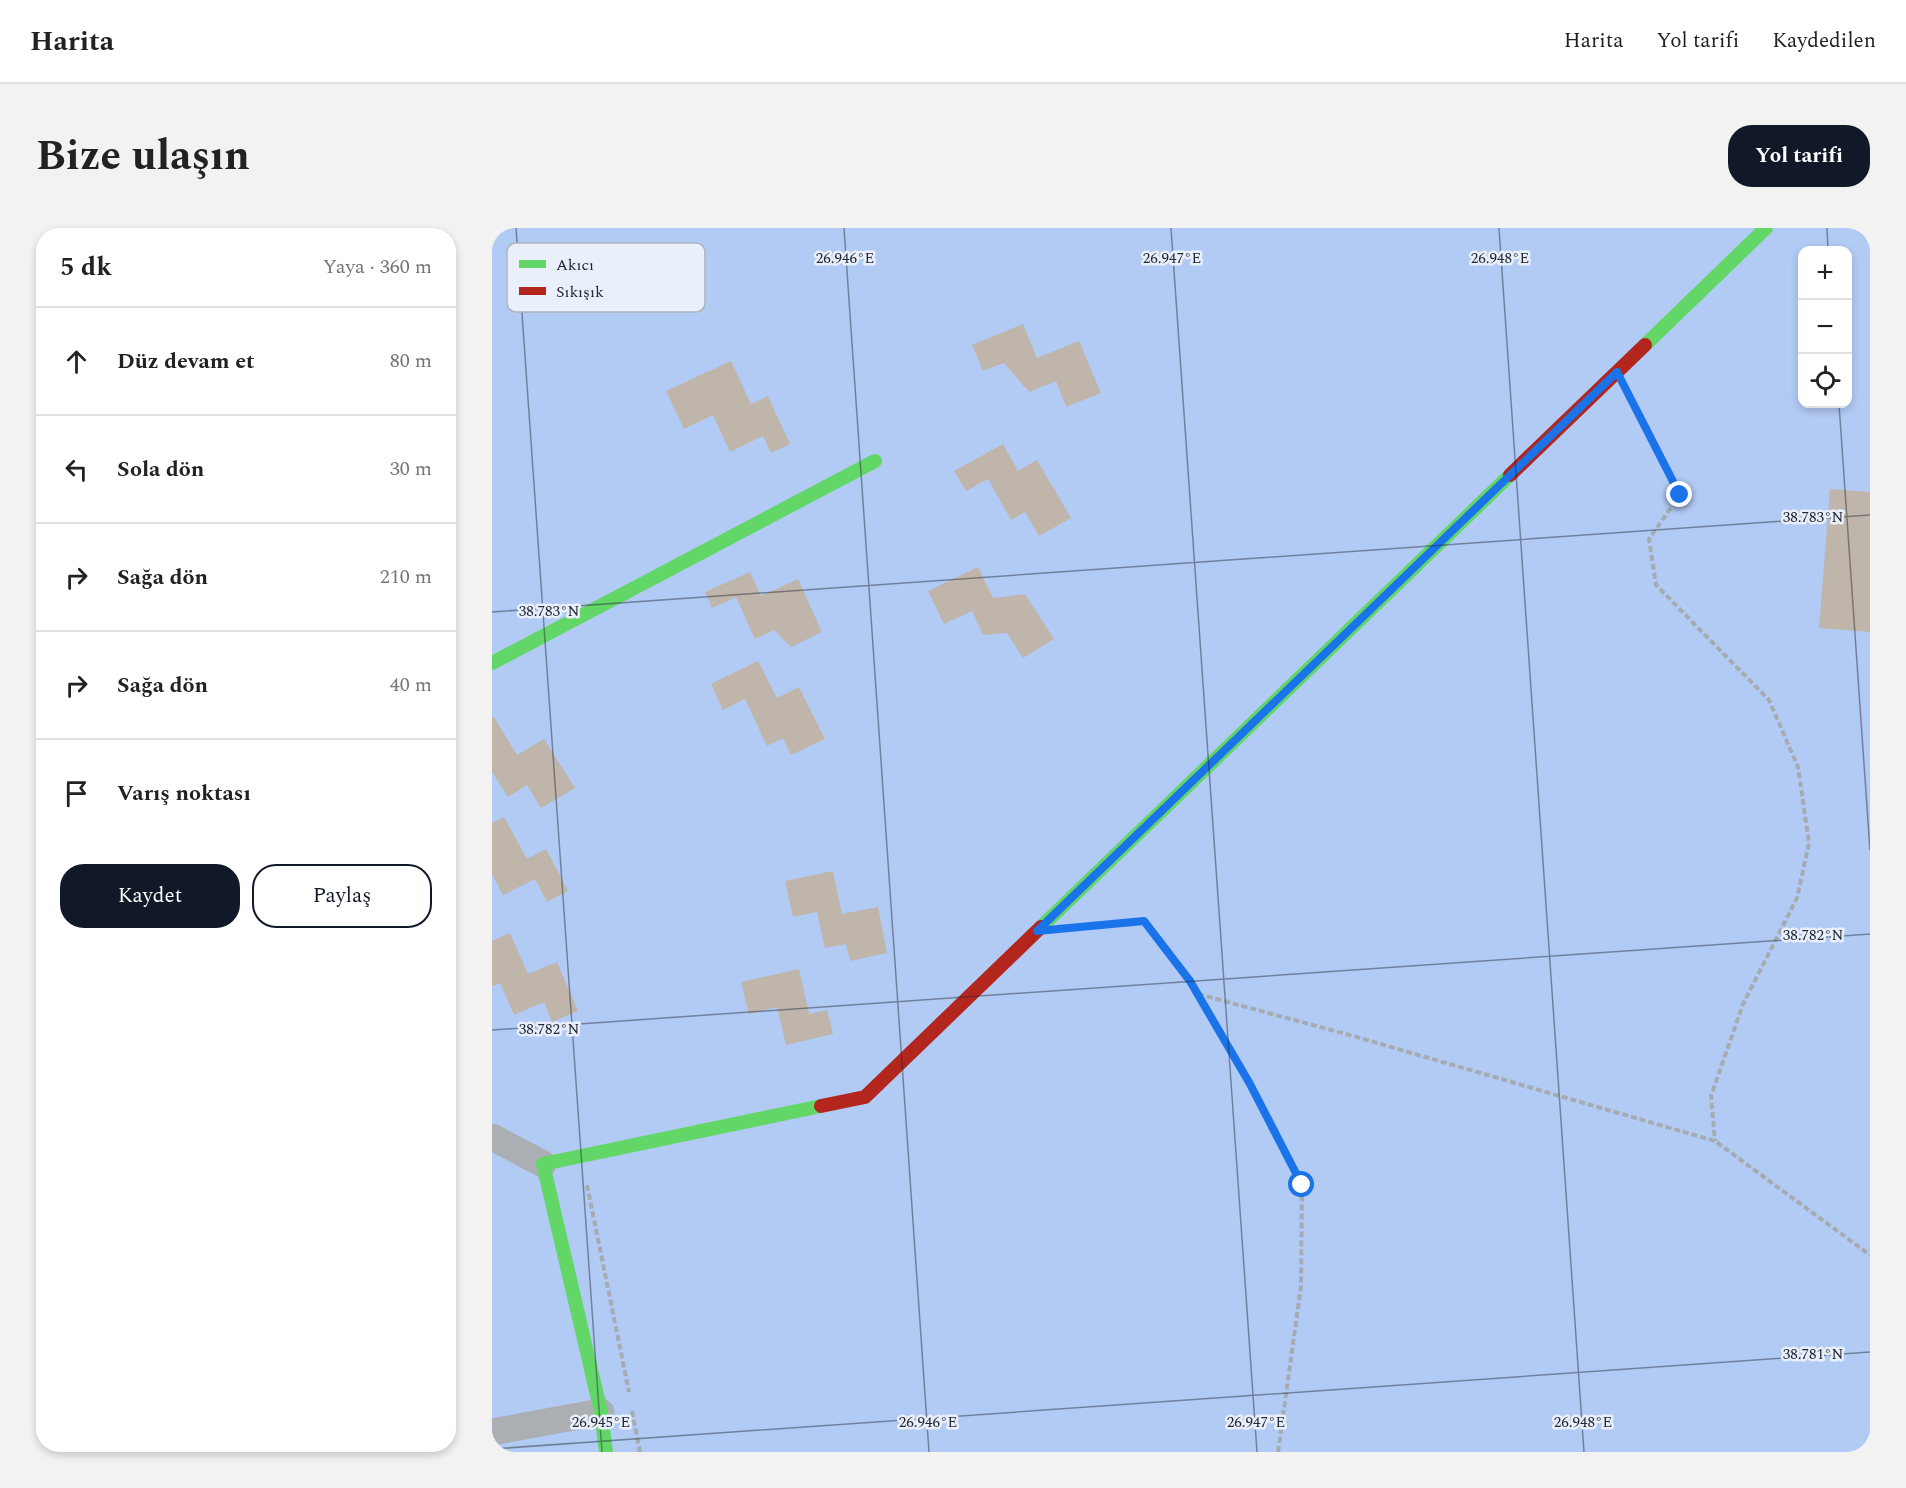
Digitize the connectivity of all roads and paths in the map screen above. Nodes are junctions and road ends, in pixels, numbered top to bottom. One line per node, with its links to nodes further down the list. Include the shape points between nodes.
1 (1766, 228): 2 (street)
2 (1617, 372): 8 (path, via 1680,495 1649,539 1656,585 1769,700 1798,767 1809,843 1797,898 1743,1004 1711,1096); 9 (street, via 865,1097)
3 (875, 461): 4 (street)
4 (492, 663)
5 (1084, 927): 6 (path, via 1144,921)
6 (1198, 994): 8 (path); 18 (path, via 1302,1185 1301,1286)
7 (492, 1137): 10 (street)
8 (1715, 1141): 11 (path)
9 (582, 1157): 10 (street); 12 (path)
10 (543, 1164): 14 (street)
11 (1870, 1255)
12 (629, 1395)
13 (632, 1407): 17 (path)
14 (601, 1412): 15 (street); 16 (street)
15 (492, 1432)
16 (606, 1452)
17 (640, 1452)
18 (1278, 1452)

